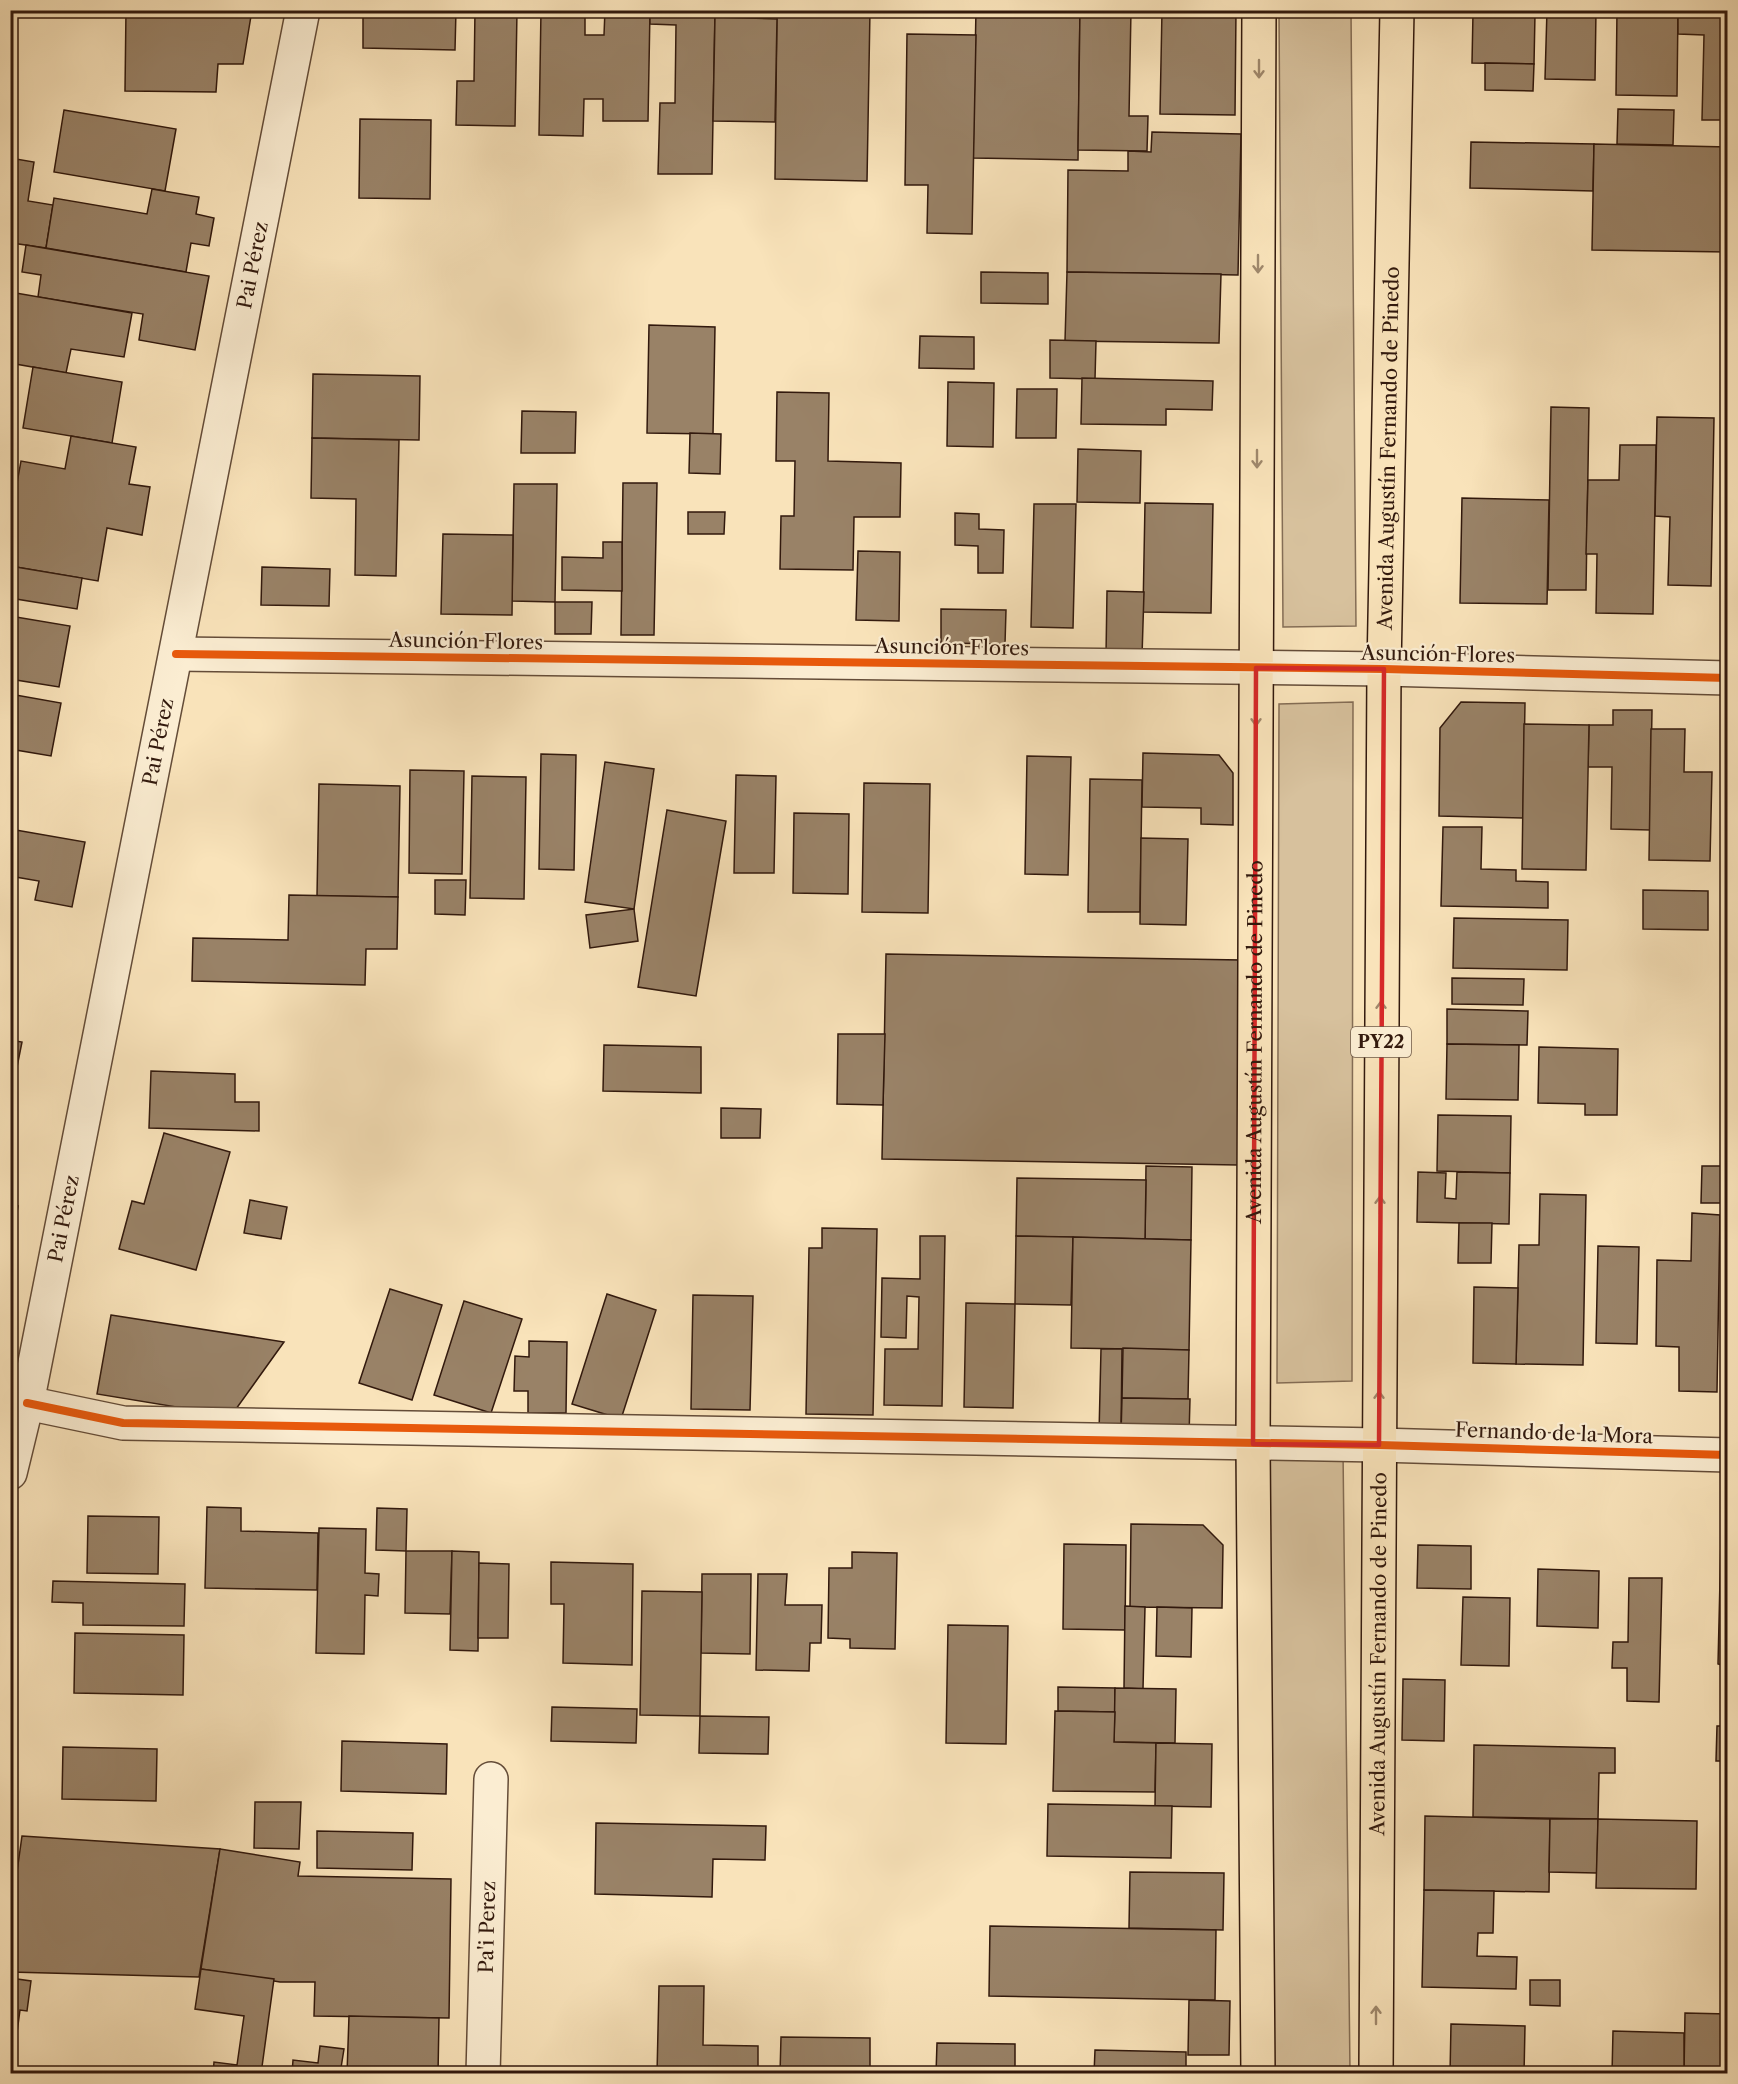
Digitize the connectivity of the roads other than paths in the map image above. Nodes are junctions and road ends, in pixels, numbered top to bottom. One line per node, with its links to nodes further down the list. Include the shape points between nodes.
1 (303, 10): 4 (street, Pai Pérez)
2 (1259, 10): 5 (highway, Avenida Augustín Fernando de Pinedo, one-way to 5)
3 (1397, 10): 6 (highway, Avenida Augustín Fernando de Pinedo / PY22)
4 (176, 654): 5 (street, Asunción Flores); 8 (street, Pai Pérez)
5 (1256, 668): 6 (street, Asunción Flores); 9 (highway, Avenida Augustín Fernando de Pinedo, one-way to 9)
6 (1384, 669): 7 (street, Asunción Flores); 10 (highway, Avenida Augustín Fernando de Pinedo / PY22, one-way to 6)
7 (1728, 678)
8 (27, 1403): 9 (street, Fernando de la Mora, via 123,1423); 12 (street, Pai Pérez)
9 (1253, 1444): 10 (street, Fernando de la Mora); 15 (highway, Avenida Augustín Fernando de Pinedo)
10 (1379, 1445): 11 (street, Fernando de la Mora); 16 (highway, Avenida Augustín Fernando de Pinedo / PY22, one-way to 10)
11 (1728, 1455)
12 (10, 1473)
13 (490, 1779): 14 (street, Pa'i Perez)
14 (483, 2073)
15 (1258, 2073)
16 (1376, 2073)

